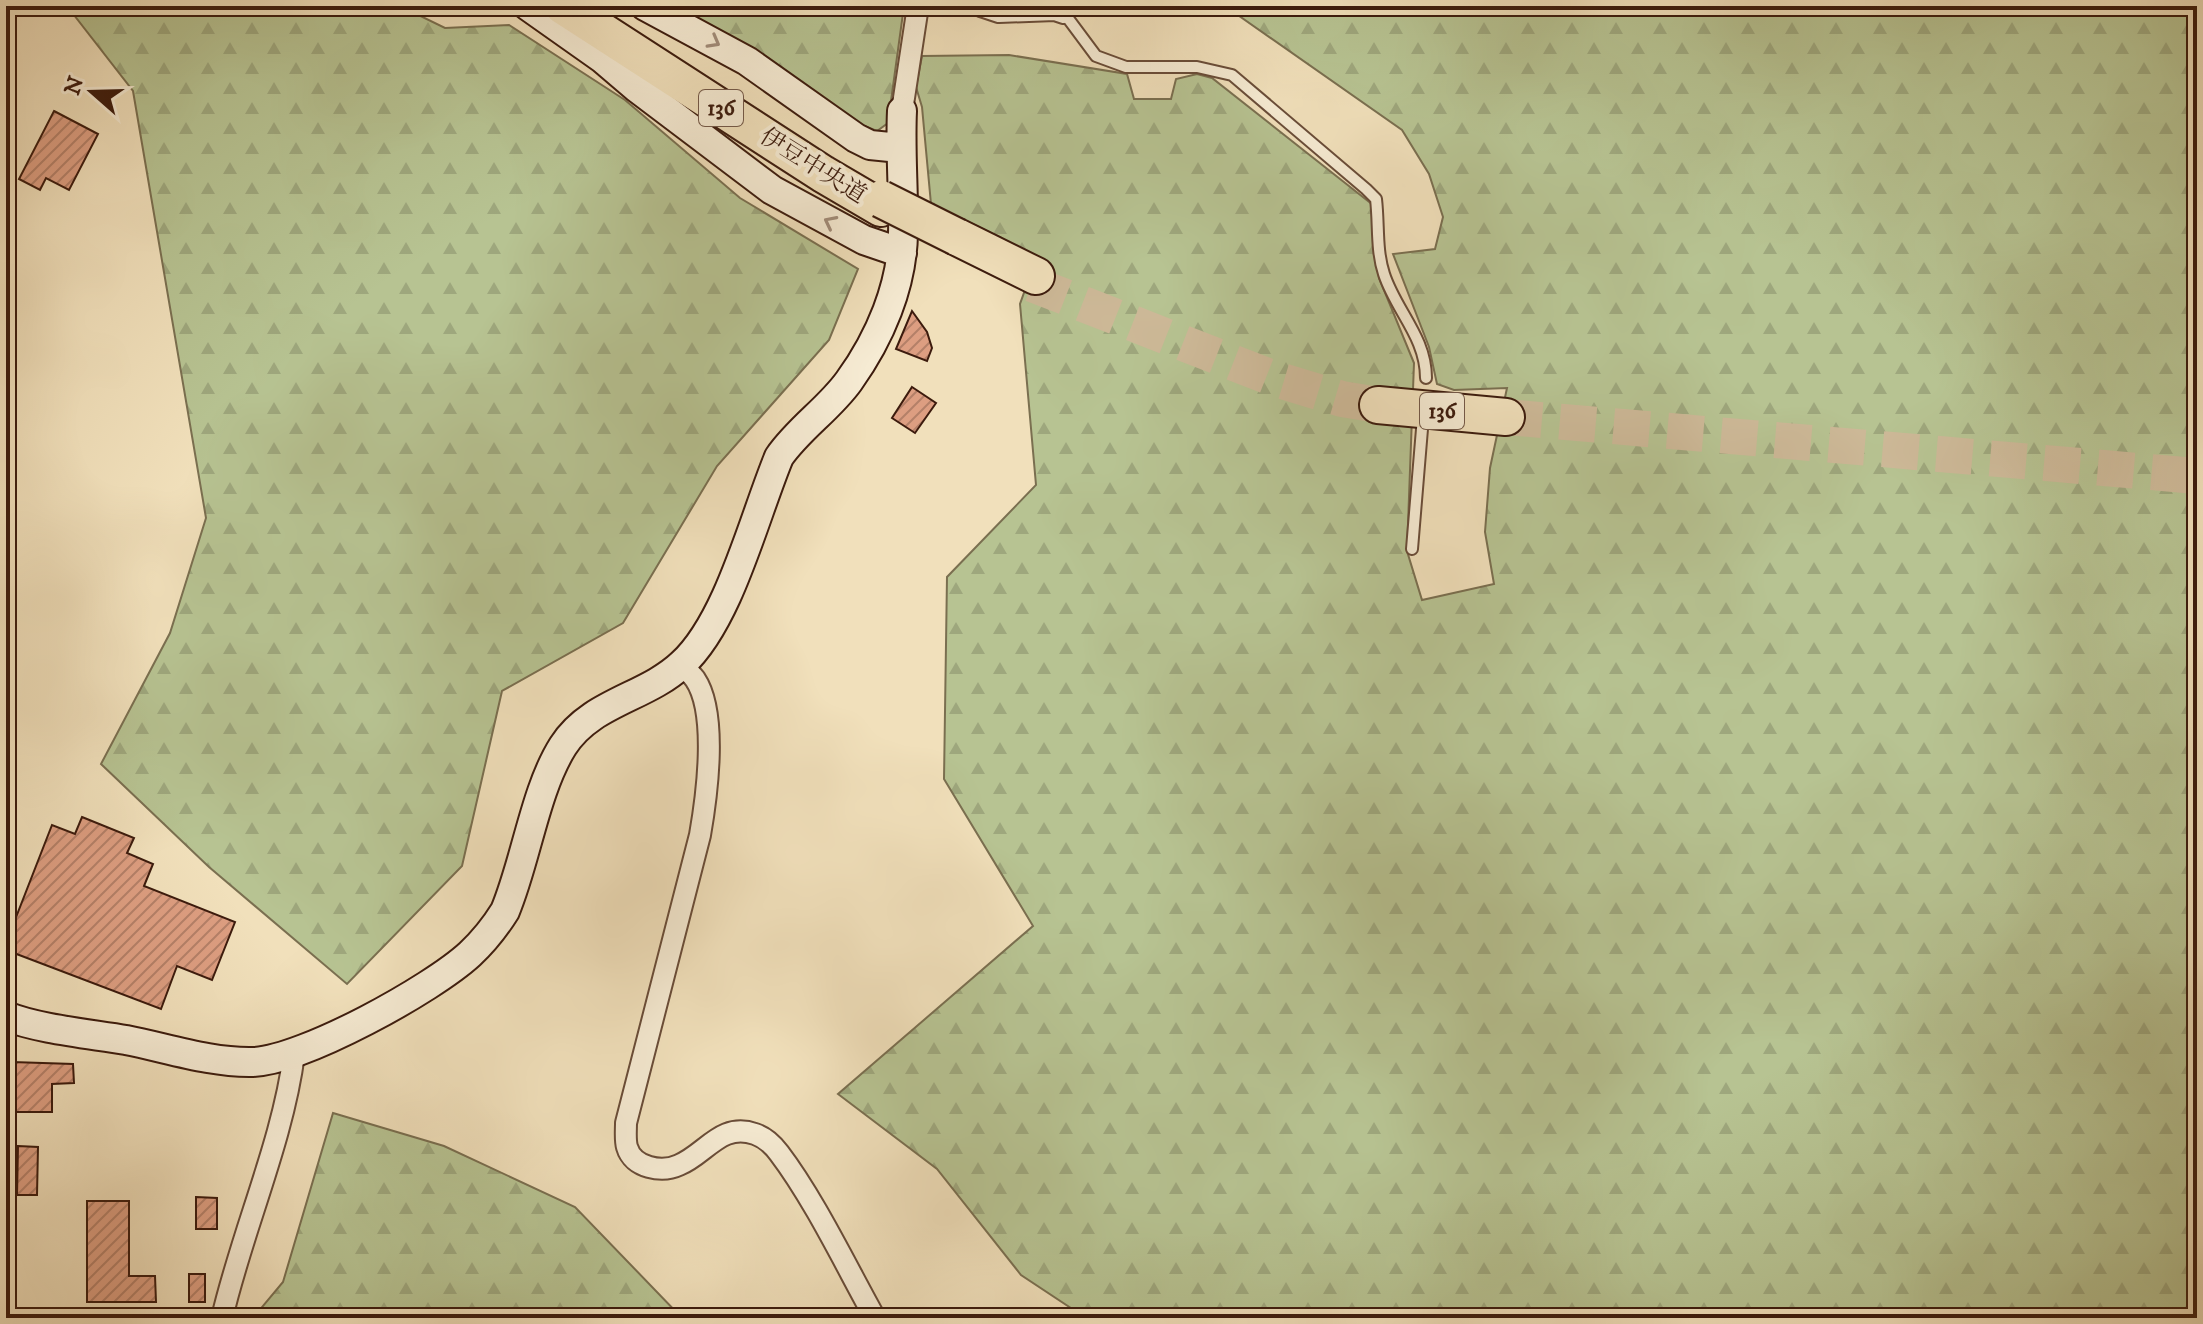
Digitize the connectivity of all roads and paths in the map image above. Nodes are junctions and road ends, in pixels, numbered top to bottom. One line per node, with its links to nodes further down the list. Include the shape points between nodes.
1 (528, 6): 9 (street)
2 (563, 6): 13 (highway, 伊豆中央道 / 136)
3 (581, 6): 11 (highway, 伊豆中央道 / 136)
4 (602, 6): 11 (highway)
5 (645, 6): 12 (street, one-way to 12, via 747,61 856,138)
6 (918, 6): 10 (street)
7 (981, 6): 8 (street, via 999,12)
8 (1064, 13): 16 (lane, via 1096,56 1126,67 1197,67 1232,75 1376,199 1384,274 1420,342)
9 (603, 59): 13 (highway, via 821,185); 14 (street, one-way to 9, via 864,240 772,190)
10 (902, 111): 12 (street)
11 (756, 121): 13 (highway, 伊豆中央道 / 136)
12 (900, 148): 14 (street)
13 (875, 202): 15 (highway, 伊豆中央道 / 136, bridge)
14 (902, 253): 21 (street, via 878,332 847,384 779,457 721,609)
15 (1034, 280)
16 (1426, 378)
17 (1378, 400): 18 (highway, 136)
18 (1506, 411)
19 (1423, 417): 20 (lane)
20 (1412, 549)
21 (682, 665): 23 (street, via 600,710 563,746 549,773 505,911 493,931 439,978); 25 (street, via 695,679 705,705 706,803 626,1123 627,1149 642,1163 666,1169 683,1164 722,1135 759,1135 779,1152)
22 (6, 1016): 23 (street, via 212,1057 253,1062)
23 (294, 1054): 24 (street, via 290,1089)
24 (222, 1318)
25 (875, 1318)

